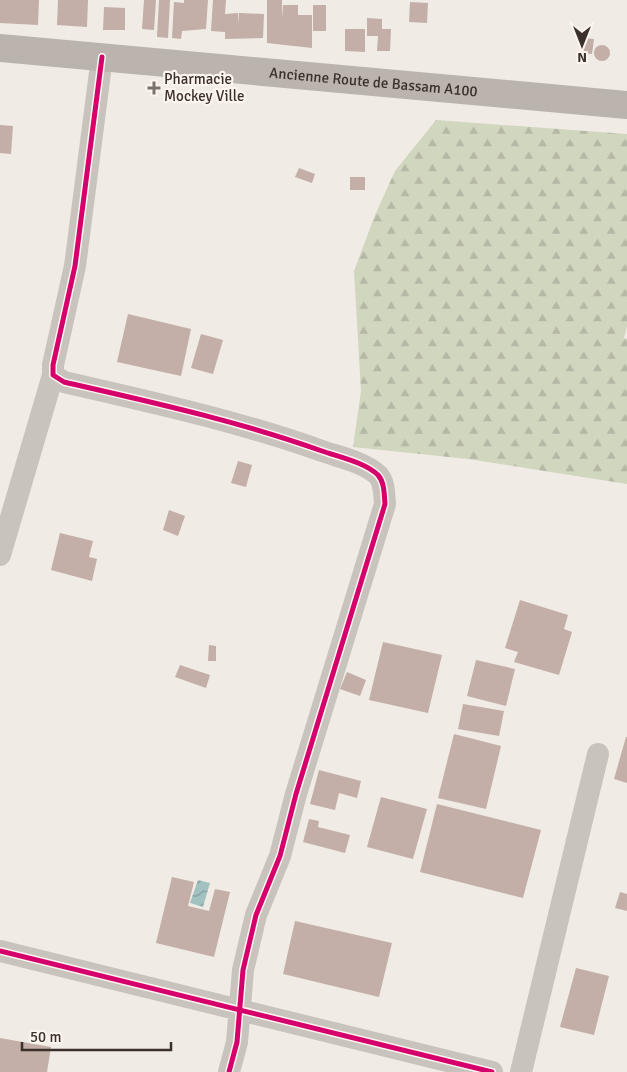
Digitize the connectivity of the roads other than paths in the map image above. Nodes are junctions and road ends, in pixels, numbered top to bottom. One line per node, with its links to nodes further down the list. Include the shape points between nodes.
1 (0, 48): 2 (main road, Ancienne Route de Bassam A100)
2 (102, 57): 3 (main road, Ancienne Route de Bassam A100); 4 (street, via 75,266)
3 (627, 105)
4 (53, 375): 5 (street); 8 (street, via 64,382 222,419 298,443 358,464 378,476 384,486 384,504 280,856 256,915 243,970)
5 (0, 555)
6 (598, 754): 11 (street)
7 (0, 951): 8 (street)
8 (240, 1011): 9 (street); 10 (street)
9 (229, 1072)
10 (492, 1072)
11 (521, 1072)

